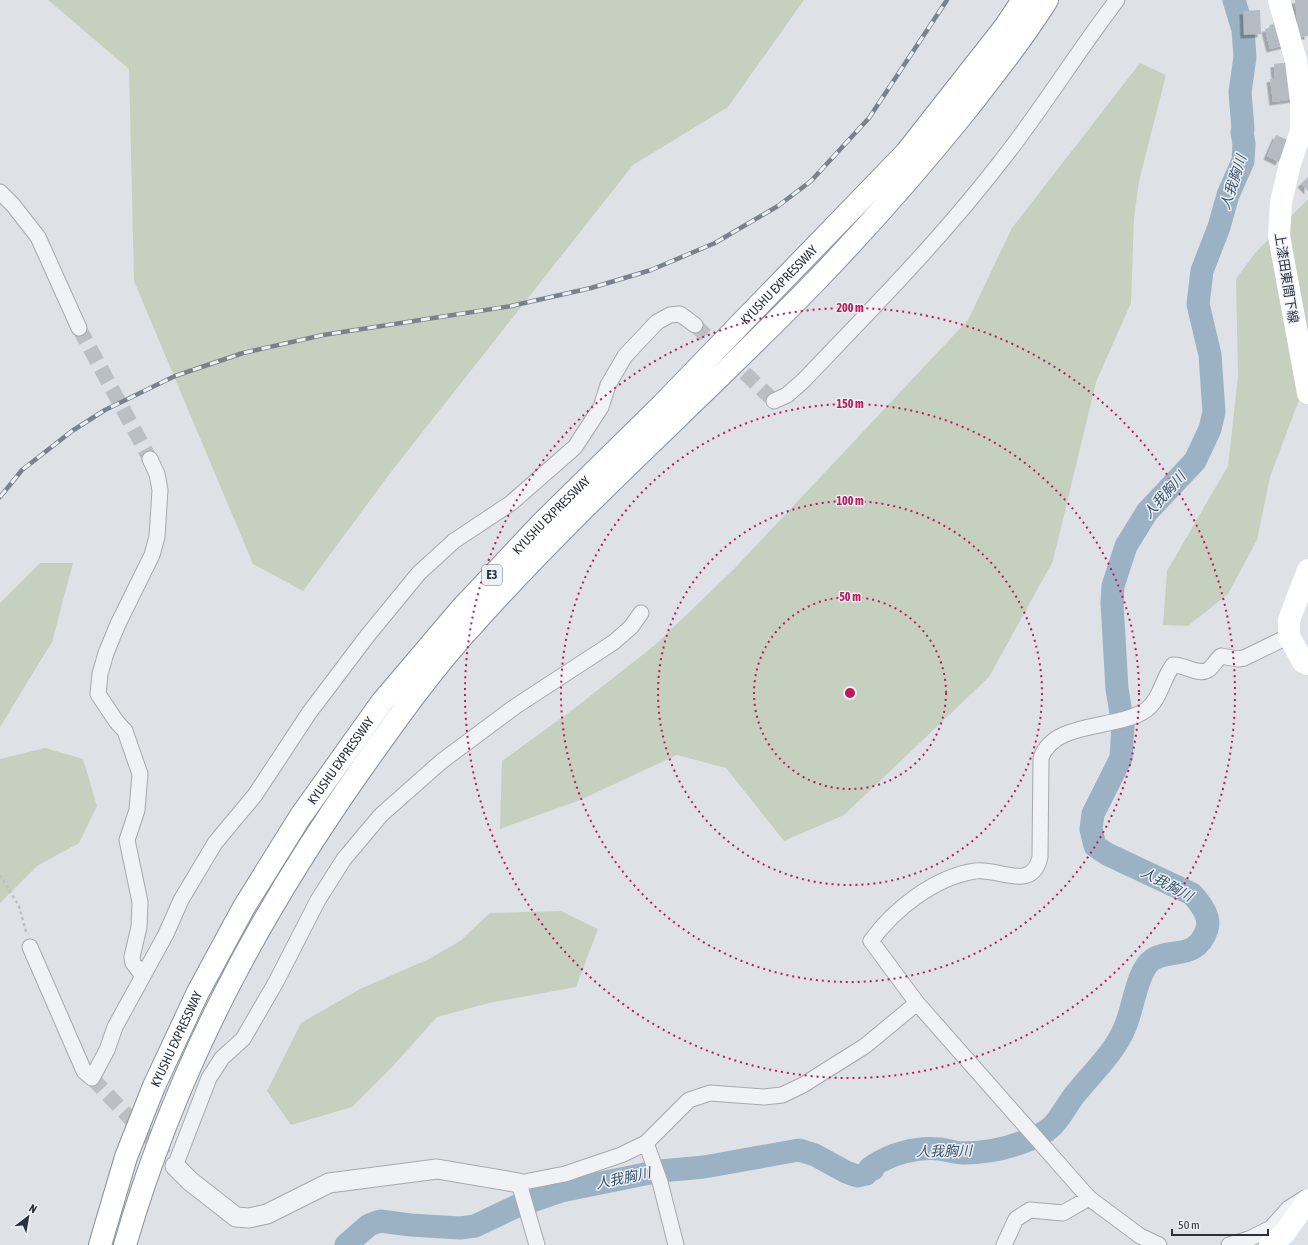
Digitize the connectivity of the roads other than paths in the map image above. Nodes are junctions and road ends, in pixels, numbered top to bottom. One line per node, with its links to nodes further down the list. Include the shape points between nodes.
1 (1023, 0): 24 (main road, KYUSHU EXPRESSWAY / E3, via 1005,27 906,152 662,405 537,528 461,609 382,702 300,817 244,907 198,992 151,1093 126,1157)
2 (1047, 0): 25 (main road, KYUSHU EXPRESSWAY / E3, via 1022,40 922,165 812,284 566,525 475,621 399,716 318,831 264,919 216,1007 176,1096 149,1168)
3 (1117, 0): 9 (street, via 1003,160 953,222 803,381 787,395)
4 (1279, 0): 8 (main road, 上漆田東間下線, via 1296,61 1301,101 1301,130 1281,202 1279,236)
5 (0, 192): 7 (street, via 38,237)
6 (695, 325): 16 (street, via 680,314 670,315 657,322 625,356 608,386 601,407 575,447 510,503 454,540 419,573 309,713 255,795 215,843 181,900)
7 (79, 328)
8 (1308, 393)
9 (774, 401)
10 (150, 459): 16 (street, via 157,474 160,490 157,537 152,555 106,653 98,694 125,731 140,774 137,810 127,840 140,902 140,927 132,957 133,963)
11 (1308, 570): 13 (main road, via 1289,620)
12 (641, 613): 19 (street, via 631,627 614,642 510,710 442,761 381,815 344,859 318,900 243,1039 222,1058 209,1078)
13 (1289, 636): 14 (main road, via 1304,662); 17 (street, via 1244,658 1221,656 1204,672 1173,665 1154,700 1144,711 1061,735 1047,745 1041,758 1040,857 1032,872 1025,877 1018,877 976,870 947,879 915,899 886,922 871,942)
14 (1308, 664)
15 (30, 947): 16 (street, via 84,1071 92,1078)
16 (143, 976)
17 (917, 1003): 18 (street, via 865,1046 803,1085 782,1095 764,1098 710,1093 689,1100); 22 (street)
18 (646, 1143): 20 (street, via 621,1155 565,1174); 27 (street, via 660,1182)
19 (175, 1166): 20 (street, via 236,1217 249,1218 267,1214 329,1183 437,1169)
20 (519, 1184): 26 (street)
21 (1308, 1196): 30 (street, via 1289,1208 1271,1228)
22 (1089, 1198): 28 (street, via 1063,1213 1030,1210 1016,1219); 29 (street, via 1140,1236)
23 (1308, 1200): 31 (main road, via 1284,1234)
24 (100, 1245)
25 (125, 1245)
26 (537, 1245)
27 (676, 1245)
28 (1004, 1245)
29 (1159, 1245)
30 (1229, 1245)
31 (1270, 1245)

